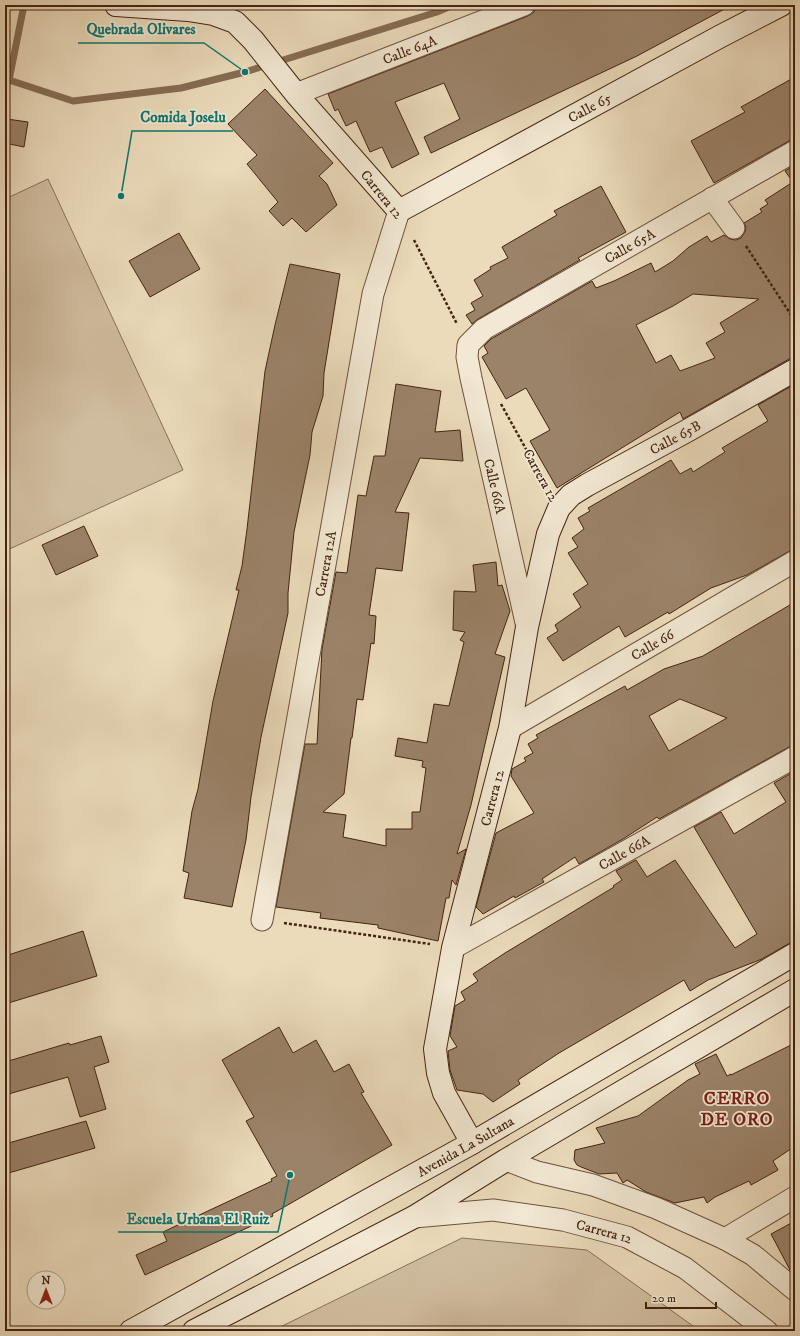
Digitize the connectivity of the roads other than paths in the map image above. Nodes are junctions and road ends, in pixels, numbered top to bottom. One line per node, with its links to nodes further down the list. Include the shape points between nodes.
1 (116, 5): 4 (street, Carrera 12, via 188,10 213,14 235,22 253,40)
2 (524, 5): 4 (street, Calle 64A)
3 (781, 5): 7 (street, Calle 65)
4 (296, 94): 7 (street, Carrera 12)
5 (795, 151): 6 (street, Calle 65A)
6 (712, 198): 8 (street); 9 (street, Calle 65A, via 484,329)
7 (399, 210): 16 (street, Carrera 12A, via 373,294)
8 (734, 228)
9 (468, 345): 13 (street, Calle 66A, via 470,378)
10 (795, 370): 11 (street, Calle 65B, via 587,484 571,495)
11 (559, 508): 13 (street, Carrera 12, via 548,534)
12 (795, 561): 14 (street, Calle 66)
13 (527, 627): 14 (street, Carrera 12)
14 (510, 728): 17 (street, Carrera 12)
15 (795, 757): 17 (street, Calle 66A)
16 (262, 920)
17 (452, 948): 20 (street, Carrera 12, via 435,1049 444,1093)
18 (795, 954): 20 (street, Avenida La Sultana)
19 (795, 990): 21 (street)
20 (472, 1143): 21 (street); 24 (street, Avenida La Sultana)
21 (506, 1160): 23 (street); 25 (street, via 537,1172 593,1185)
22 (795, 1197): 25 (street)
23 (414, 1217): 26 (street); 30 (street, Carrera 12, via 493,1210 563,1220 627,1237 686,1268)
24 (333, 1220): 26 (street, via 339,1239); 28 (street, Avenida La Sultana)
25 (725, 1239): 27 (street, via 753,1255)
26 (348, 1251): 29 (street)
27 (795, 1290)
28 (131, 1331)
29 (194, 1331)
30 (767, 1331)

